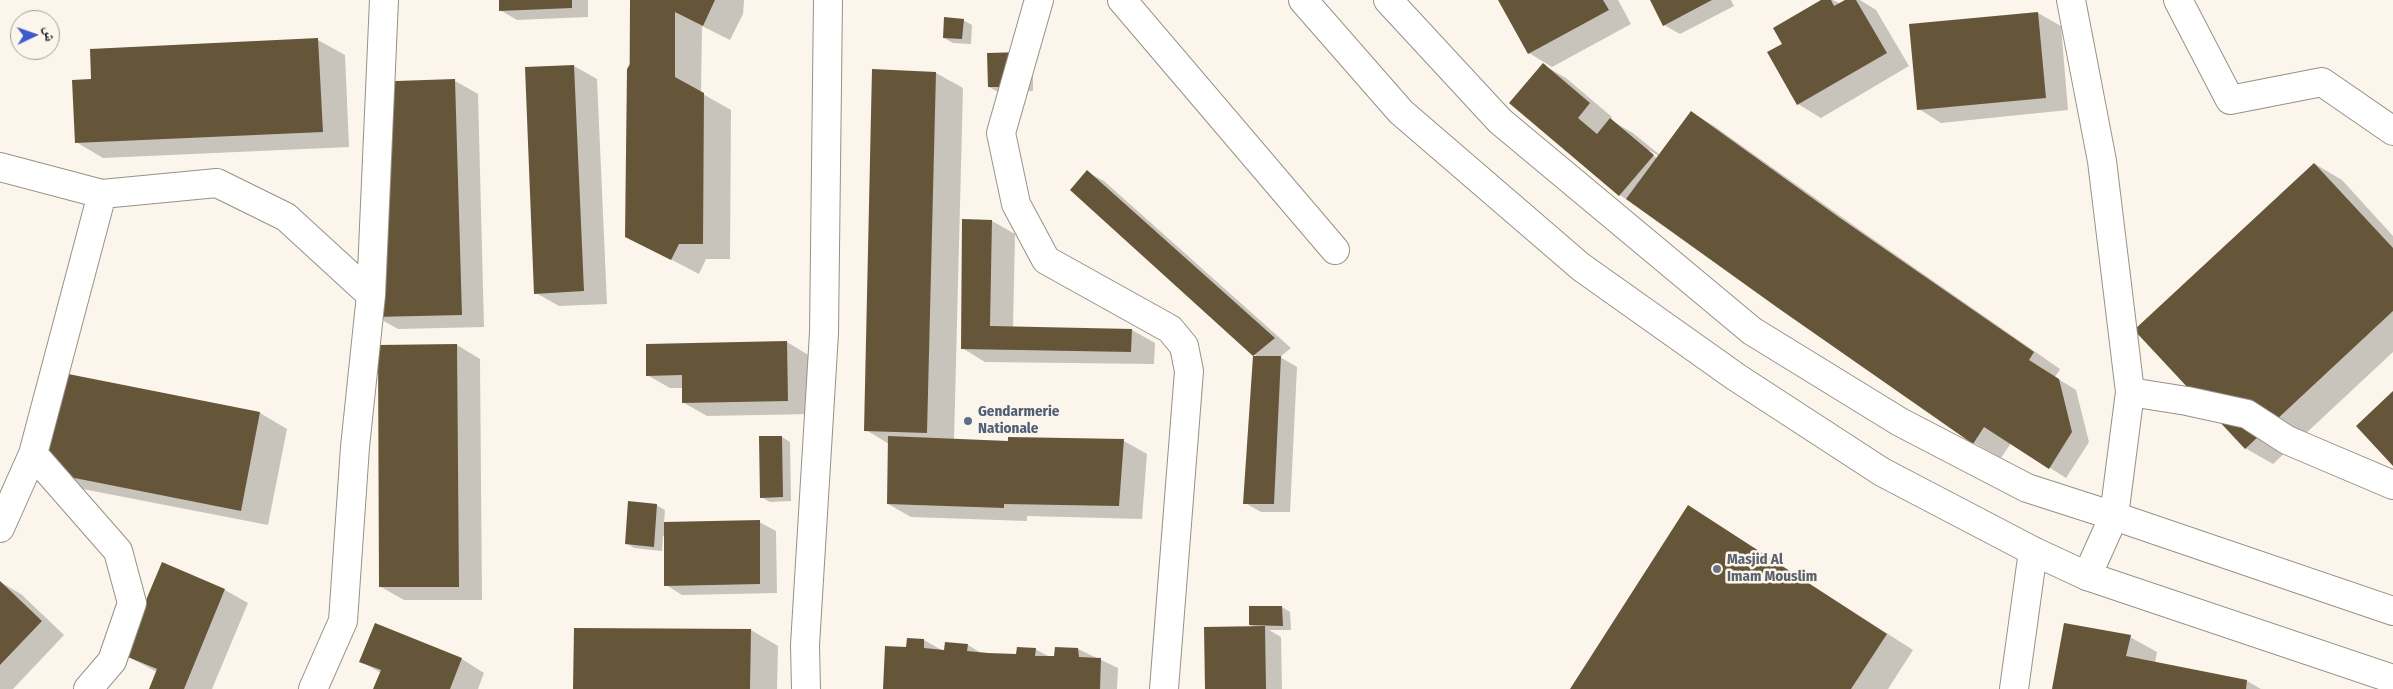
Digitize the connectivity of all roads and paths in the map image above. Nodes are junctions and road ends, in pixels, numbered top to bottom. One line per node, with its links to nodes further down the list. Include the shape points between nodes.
1 (384, 0): 13 (street)
2 (828, 0): 25 (street, via 824,334 805,645)
3 (1039, 0): 26 (street, via 1001,133 1016,204 1046,260 1170,329 1184,346 1186,354 1189,371)
4 (1122, 0): 12 (street)
5 (1303, 0): 19 (street, via 1401,112 1581,267 1736,377 1882,472)
6 (1388, 0): 17 (street, via 1500,121 1752,331 1900,422 2027,488)
7 (2071, 0): 14 (street, via 2102,161)
8 (2178, 0): 9 (street, via 2230,100 2322,82)
9 (2393, 131)
10 (0, 167): 11 (street)
11 (102, 194): 13 (street, via 217,183 286,217); 15 (street)
12 (1335, 250)
13 (371, 295): 24 (street, via 355,447 343,621)
14 (2130, 392): 16 (street, via 2247,414 2287,440); 17 (street)
15 (33, 454): 18 (street); 23 (street, via 118,551 132,603 112,661)
16 (2393, 485)
17 (2114, 516): 20 (street); 21 (street)
18 (0, 528)
19 (2033, 551): 20 (street); 27 (street)
20 (2087, 576): 22 (street)
21 (2393, 611)
22 (2393, 679)
23 (88, 689)
24 (313, 689)
25 (806, 689)
26 (1164, 689)
27 (2014, 689)

